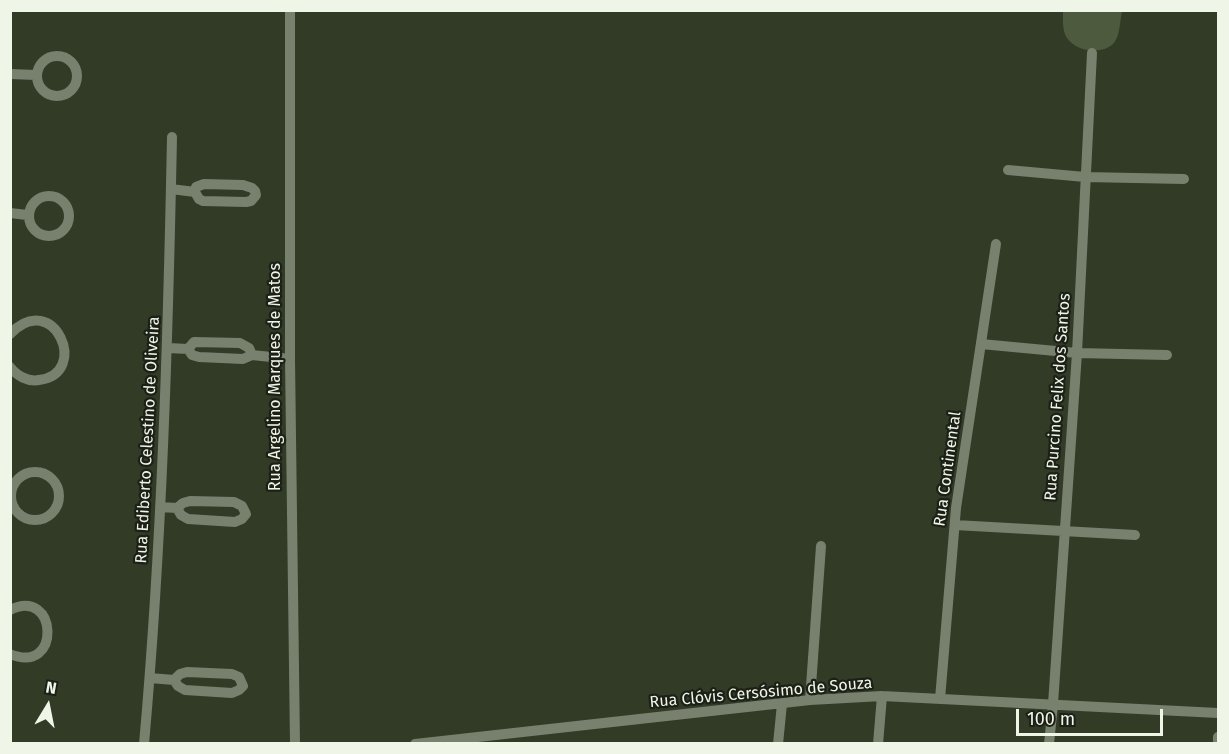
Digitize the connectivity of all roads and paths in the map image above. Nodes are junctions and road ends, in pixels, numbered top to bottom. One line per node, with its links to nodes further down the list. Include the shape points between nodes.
1 (290, 10): 21 (street, Rua Argelino Marques de Matos)
2 (1092, 53): 7 (street, Rua Purcino Felix dos Santos)
3 (10, 74): 4 (street)
4 (36, 75)
5 (172, 137): 9 (street, Rua Ediberto Celestino de Oliveira)
6 (1008, 170): 7 (street)
7 (1085, 177): 8 (street); 18 (street, Rua Purcino Felix dos Santos)
8 (1184, 179)
9 (171, 189): 10 (street); 16 (street, Rua Ediberto Celestino de Oliveira)
10 (195, 192): 10 (street, via 199,199 208,202 246,202 256,195 252,188 243,185 204,184)
11 (10, 213): 12 (street)
12 (27, 214)
13 (996, 244): 15 (street, Rua Continental)
14 (10, 334): 22 (street, via 27,322 38,321 56,329 65,348 61,366 48,378 29,380)
15 (981, 344): 18 (street); 26 (street, Rua Continental)
16 (168, 348): 17 (street); 24 (street, Rua Ediberto Celestino de Oliveira)
17 (188, 349): 19 (street, via 199,357 243,359); 19 (street, via 194,342 240,343)
18 (1077, 353): 20 (street); 27 (street, Rua Purcino Felix dos Santos)
19 (252, 355): 21 (street)
20 (1167, 356)
21 (290, 359): 43 (street, Rua Argelino Marques de Matos)
22 (10, 367)
23 (11, 495): 23 (street, via 21,516 37,520 52,513 59,499 55,484 37,472 16,481)
24 (160, 507): 25 (street); 32 (street, Rua Ediberto Celestino de Oliveira)
25 (177, 508): 25 (street, via 188,519 234,522 246,514 234,502 190,501)
26 (955, 525): 27 (street); 35 (street, Rua Continental)
27 (1065, 531): 28 (street); 38 (street, Rua Purcino Felix dos Santos)
28 (1135, 535)
29 (821, 546): 36 (street)
30 (10, 610): 31 (street, via 21,606 37,610 49,630 38,653 29,657)
31 (10, 654)
32 (150, 678): 33 (street); 42 (street, Rua Ediberto Celestino de Oliveira)
33 (174, 680): 33 (street, via 185,690 232,693 243,686 239,677 232,674 187,672)
34 (882, 696): 35 (street, Rua Clóvis Cersósimo de Souza); 36 (street, Rua Clóvis Cersósimo de Souza); 46 (street)
35 (939, 699): 38 (street, Rua Clóvis Cersósimo de Souza)
36 (810, 700): 37 (street, Rua Clóvis Cersósimo de Souza)
37 (782, 704): 41 (street, Rua Clóvis Cersósimo de Souza); 45 (street)
38 (1053, 704): 39 (street, Rua Clóvis Cersósimo de Souza); 47 (street, Rua Purcino Felix dos Santos)
39 (1218, 713)
40 (1218, 737): 48 (street)
41 (520, 738): 44 (street, Rua Clóvis Cersósimo de Souza)
42 (144, 744)
43 (295, 744)
44 (415, 744)
45 (778, 744)
46 (878, 744)
47 (1048, 744)
48 (1218, 744)

